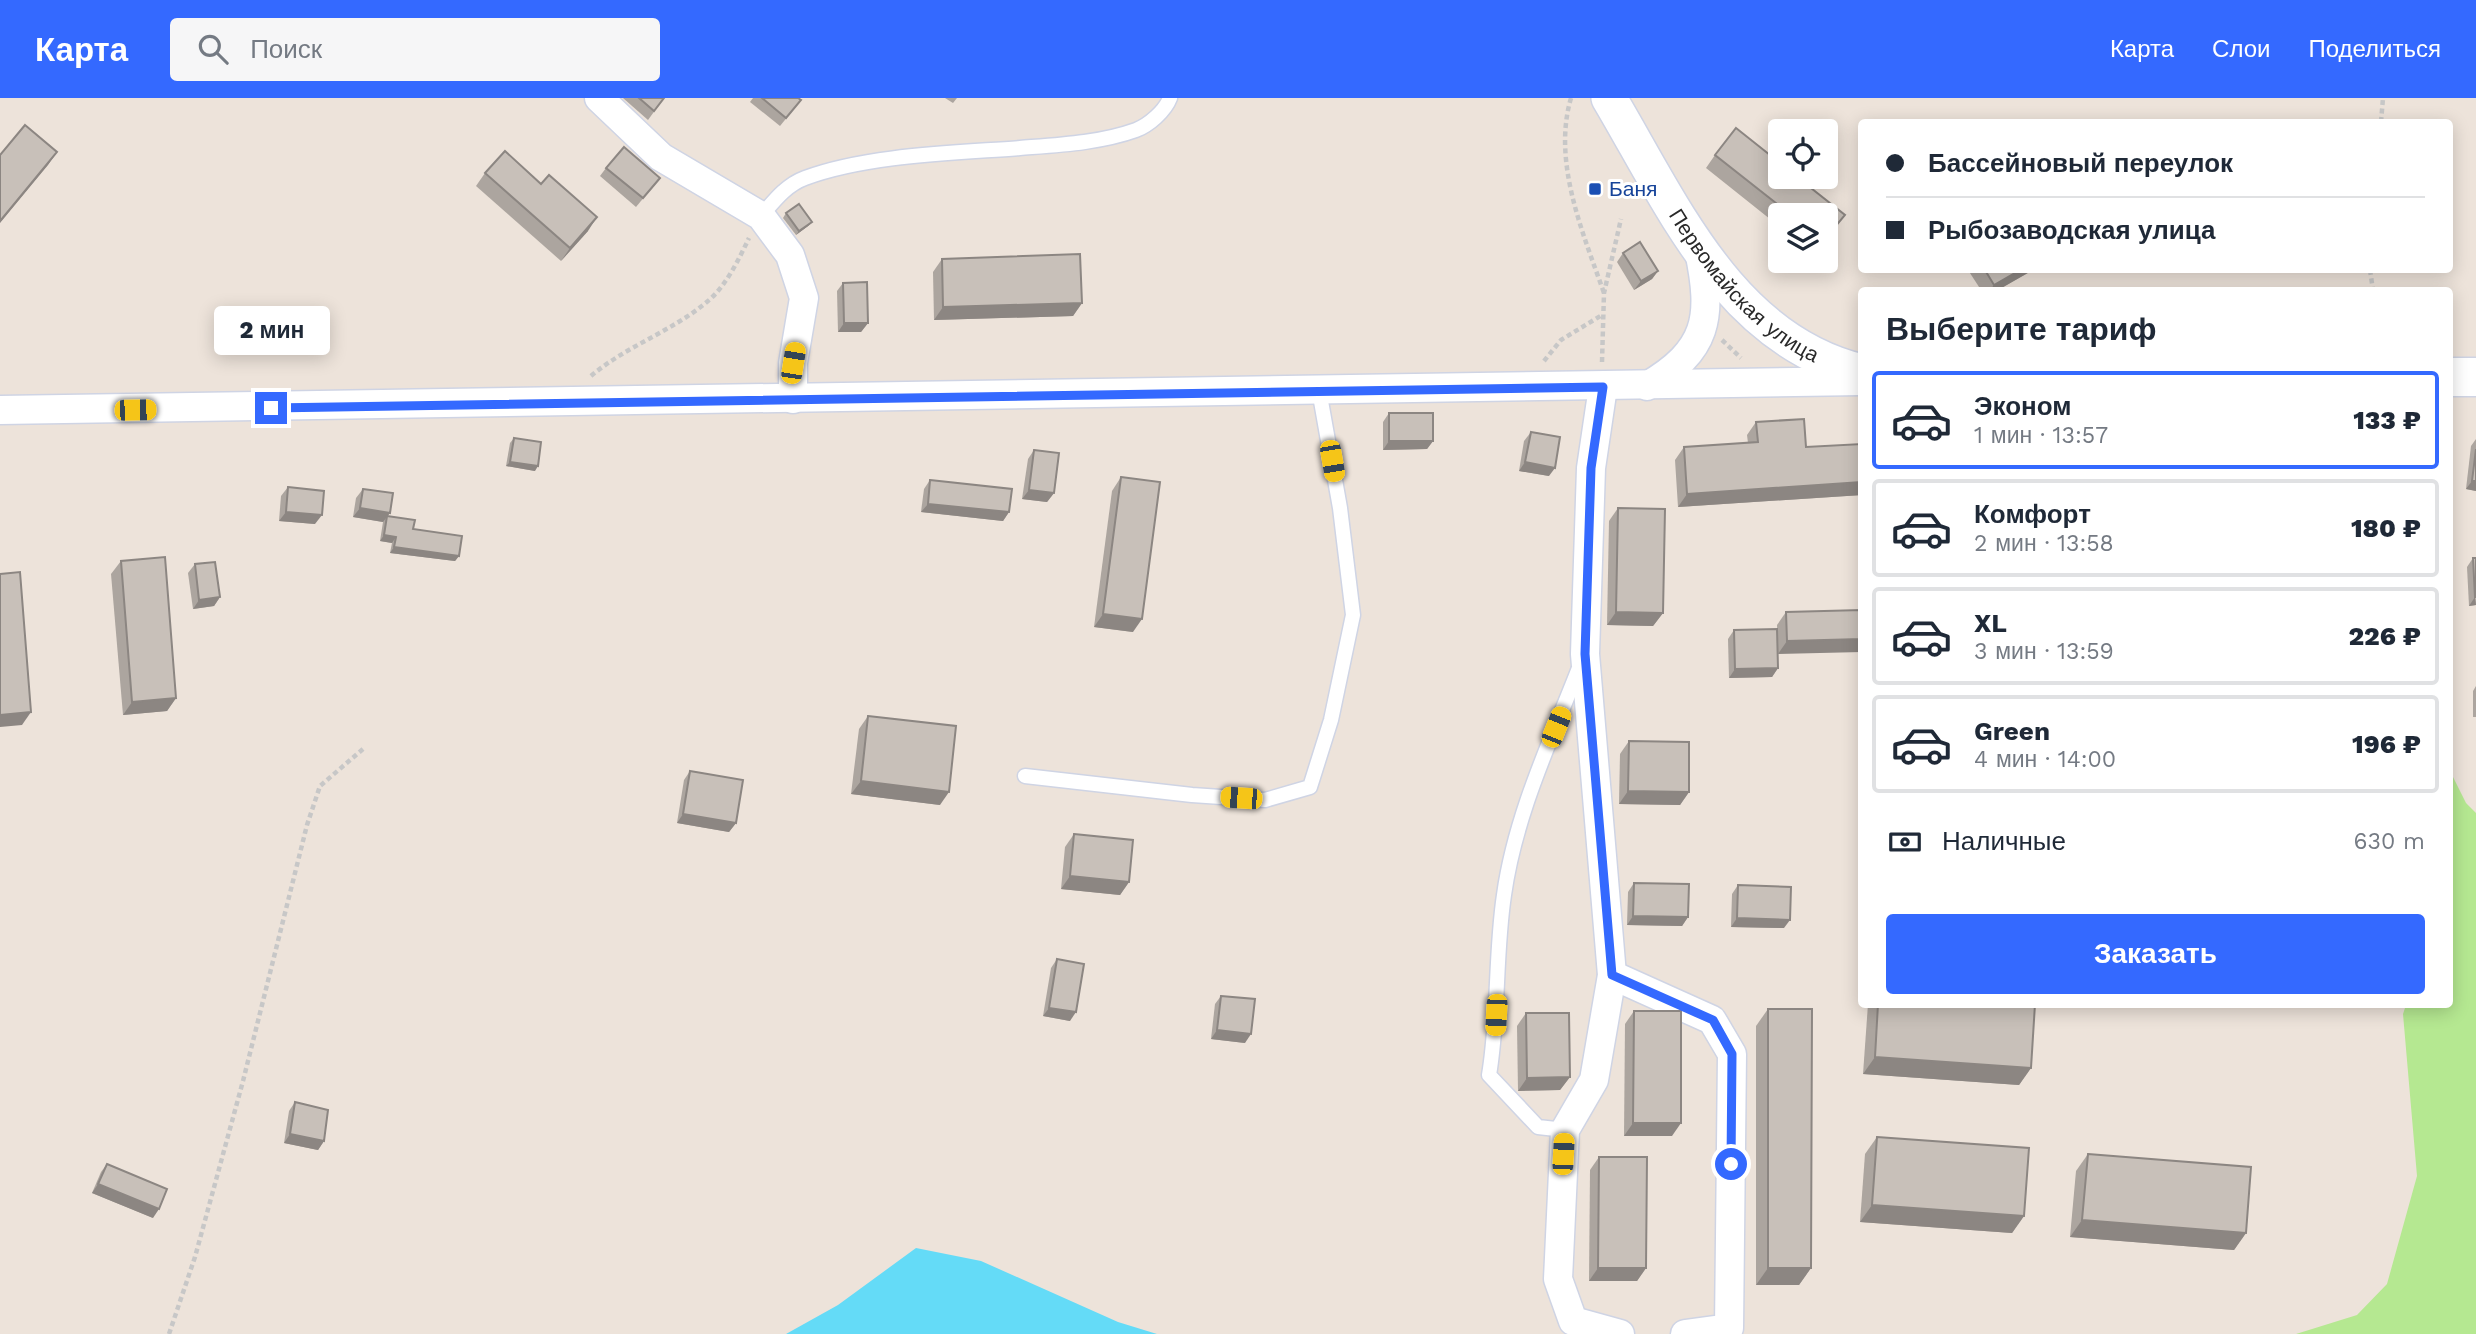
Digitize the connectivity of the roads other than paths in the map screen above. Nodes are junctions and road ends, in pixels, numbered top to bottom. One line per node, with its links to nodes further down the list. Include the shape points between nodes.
1 (600, 98): 4 (street, via 661,157)
2 (1170, 98): 4 (lane, via 1153,119 1137,129 1098,138 1066,145 936,154 805,178 787,187)
3 (1609, 98): 5 (street, Первомайская улица)
4 (761, 216): 13 (street, via 790,255 804,298 793,363)
5 (1699, 251): 6 (street, Первомайская улица, via 1732,293 1775,330 1805,352); 10 (street, via 1707,288 1703,321 1692,352 1674,370)
6 (1858, 371)
7 (2453, 377): 8 (main road)
8 (2476, 377)
9 (1858, 381): 10 (street)
10 (1647, 386): 11 (street)
11 (1603, 387): 12 (street); 15 (street, via 1591,468)
12 (1319, 390): 13 (street); 16 (lane, via 1353,615 1331,720 1310,786 1265,800)
13 (793, 399): 14 (street)
14 (0, 410)
15 (1585, 654): 17 (street); 18 (lane, via 1518,823 1504,895 1489,1075 1538,1127)
16 (1025, 776)
17 (1612, 975): 18 (street, via 1594,1080); 20 (street, via 1713,1020 1732,1054 1729,1328)
18 (1565, 1130): 19 (street, via 1558,1279 1573,1321)
19 (1620, 1334)
20 (1685, 1334)

